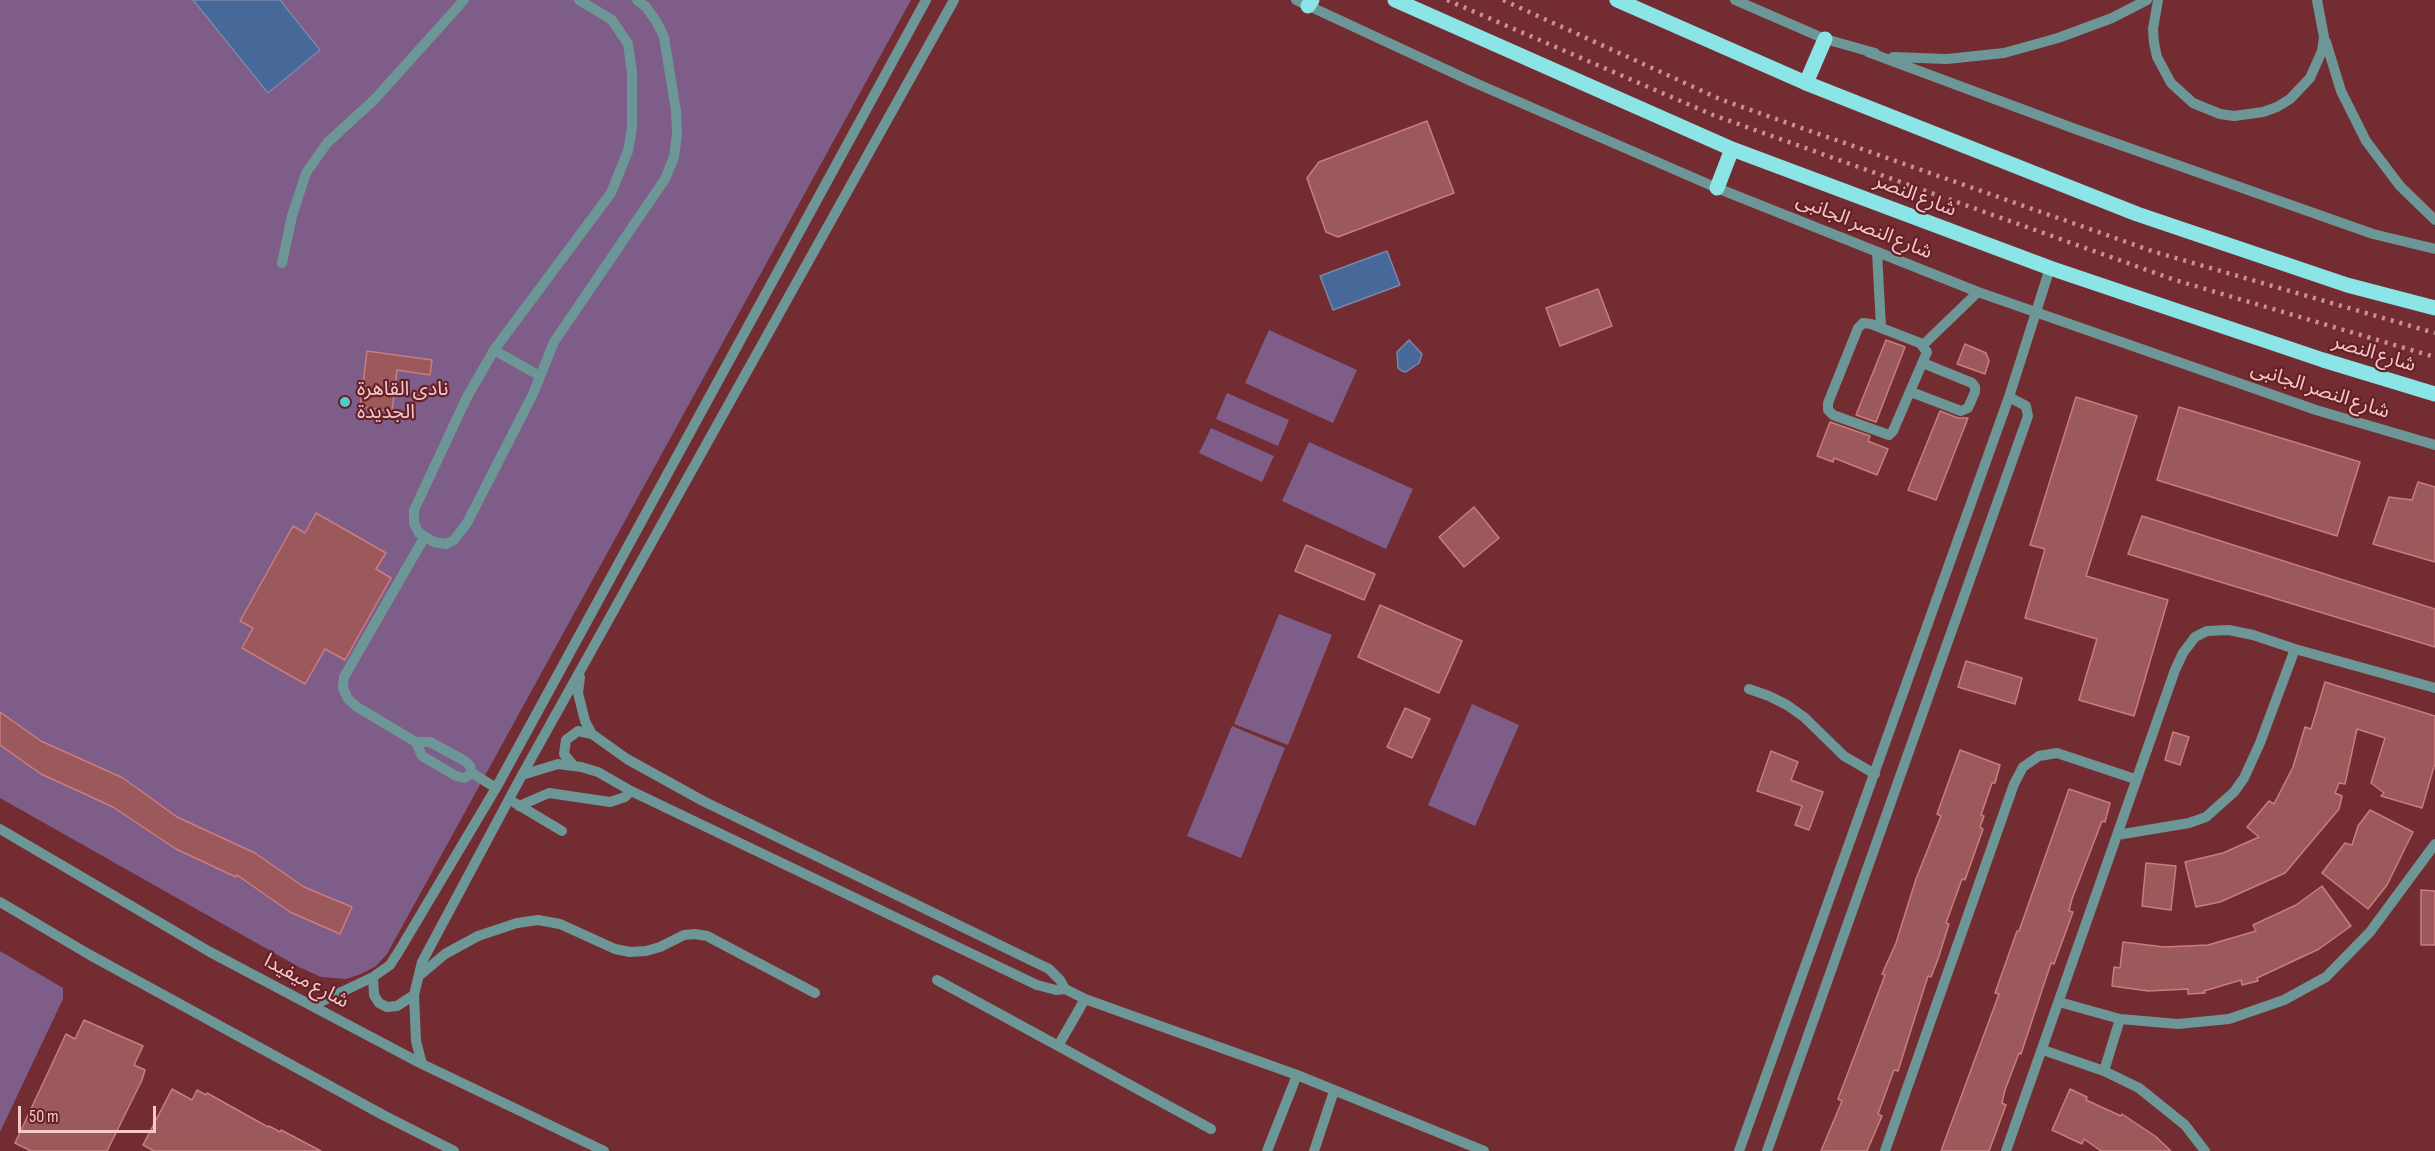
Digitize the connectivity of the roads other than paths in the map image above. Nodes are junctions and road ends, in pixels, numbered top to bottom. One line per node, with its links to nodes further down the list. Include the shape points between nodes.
1 (464, 0): 22 (street, via 375,99 327,143 306,173)
2 (579, 0): 29 (street, via 612,20 628,44 632,58 632,129 628,151 599,213)
3 (637, 0): 31 (street, via 646,7 664,37 676,111 674,157 665,179 554,342)
4 (926, 0): 48 (street)
5 (954, 0): 38 (street)
6 (1395, 0): 17 (main road, شارع النصر)
7 (1617, 0): 16 (main road)
8 (1735, 0): 14 (street)
9 (2146, 0): 15 (street, via 2112,18 2004,53 1947,59)
10 (2158, 0): 13 (street, via 2153,36 2163,71 2187,98 2220,114 2263,112 2290,99 2301,90 2317,65)
11 (2317, 0): 13 (street)
12 (1305, 2): 18 (street, شارع النصر الجانبى, via 1473,82)
13 (2324, 37): 19 (street, via 2341,91 2366,141 2400,186)
14 (1826, 39): 15 (street); 16 (main road)
15 (1868, 52): 20 (street, via 2362,230)
16 (1806, 82): 25 (main road, via 2137,214 2347,285)
17 (1732, 149): 18 (main road); 23 (main road, شارع النصر)
18 (1717, 188): 21 (street, شارع النصر الجانبى)
19 (2435, 220)
20 (2435, 249)
21 (1877, 252): 24 (street, شارع النصر الجانبى); 27 (street)
22 (282, 263)
23 (2050, 268): 26 (street); 33 (main road, شارع النصر)
24 (1978, 292): 26 (street, شارع النصر الجانبى); 28 (street)
25 (2435, 308)
26 (2035, 312): 34 (street); 35 (street, شارع النصر الجانبى, via 2316,410)
27 (1881, 327): 28 (street); 32 (street, via 1868,322 1858,328 1828,410 1889,435)
28 (1923, 345): 30 (street, via 1927,352)
29 (494, 350): 31 (street); 36 (street, via 467,397 414,510 414,523)
30 (1923, 363): 32 (street); 32 (street, via 1971,383 1975,392 1968,408 1961,411)
31 (540, 376): 36 (street, via 467,523 446,544)
32 (1911, 392)
33 (2435, 394)
34 (2009, 397): 45 (street); 79 (street, via 2026,406 2028,416)
35 (2435, 446)
36 (424, 538): 42 (street, via 344,677 343,688 348,699)
37 (2295, 649): 39 (street); 47 (street, via 2229,630 2207,631 2195,637 2175,670); 53 (street, via 2260,743 2234,792 2206,817)
38 (584, 665): 41 (street, via 578,693); 46 (street)
39 (2435, 688)
40 (1749, 689): 45 (street, via 1787,705 1844,756)
41 (592, 734): 43 (street, via 578,731 566,740 564,754); 59 (street, via 627,759 703,801 1049,969)
42 (416, 742): 44 (street, via 429,742 465,761); 44 (street, via 422,756 456,776 464,778)
43 (573, 765): 46 (street, via 547,766); 49 (street, via 598,772)
44 (471, 773): 48 (street)
45 (1875, 774): 78 (street)
46 (522, 775): 50 (street)
47 (2135, 779): 53 (street); 80 (street, via 2057,753 2038,756 2023,767)
48 (496, 788): 56 (street, via 390,965)
49 (631, 791): 50 (street, via 610,802 549,793); 59 (street, via 1037,985)
50 (514, 803): 52 (street); 57 (street, via 422,962)
51 (0, 829): 64 (street, شارع ميفيدا, via 210,952)
52 (562, 831)
53 (2117, 835): 63 (street)
54 (2435, 844): 65 (street, via 2370,932 2326,976 2284,1000 2229,1019 2178,1024)
55 (0, 902): 74 (street, via 90,955)
56 (373, 977): 61 (street, via 374,995 387,1007 397,1006); 64 (street)
57 (417, 978): 60 (street, via 446,954 478,936 538,920 560,924 630,952 660,947 684,935 707,936); 61 (street)
58 (937, 980): 66 (street)
59 (1065, 988): 62 (street)
60 (815, 993)
61 (414, 994): 68 (street, via 416,1041)
62 (1085, 999): 66 (street); 70 (street)
63 (2059, 1002): 65 (street); 67 (street)
64 (312, 1006): 68 (street, شارع ميفيدا)
65 (2120, 1019): 69 (street)
66 (1058, 1046): 72 (street)
67 (2043, 1050): 69 (street); 81 (street)
68 (422, 1064): 75 (street, شارع ميفيدا)
69 (2104, 1071): 82 (street, via 2139,1088 2185,1125)
70 (1297, 1075): 71 (street); 76 (street)
71 (1334, 1091): 73 (street); 77 (street)
72 (1211, 1129)
73 (1316, 1150)
74 (454, 1151)
75 (604, 1151)
76 (1267, 1151)
77 (1484, 1151)
78 (1739, 1151)
79 (1767, 1151)
80 (1885, 1151)
81 (2006, 1151)
82 (2205, 1151)

